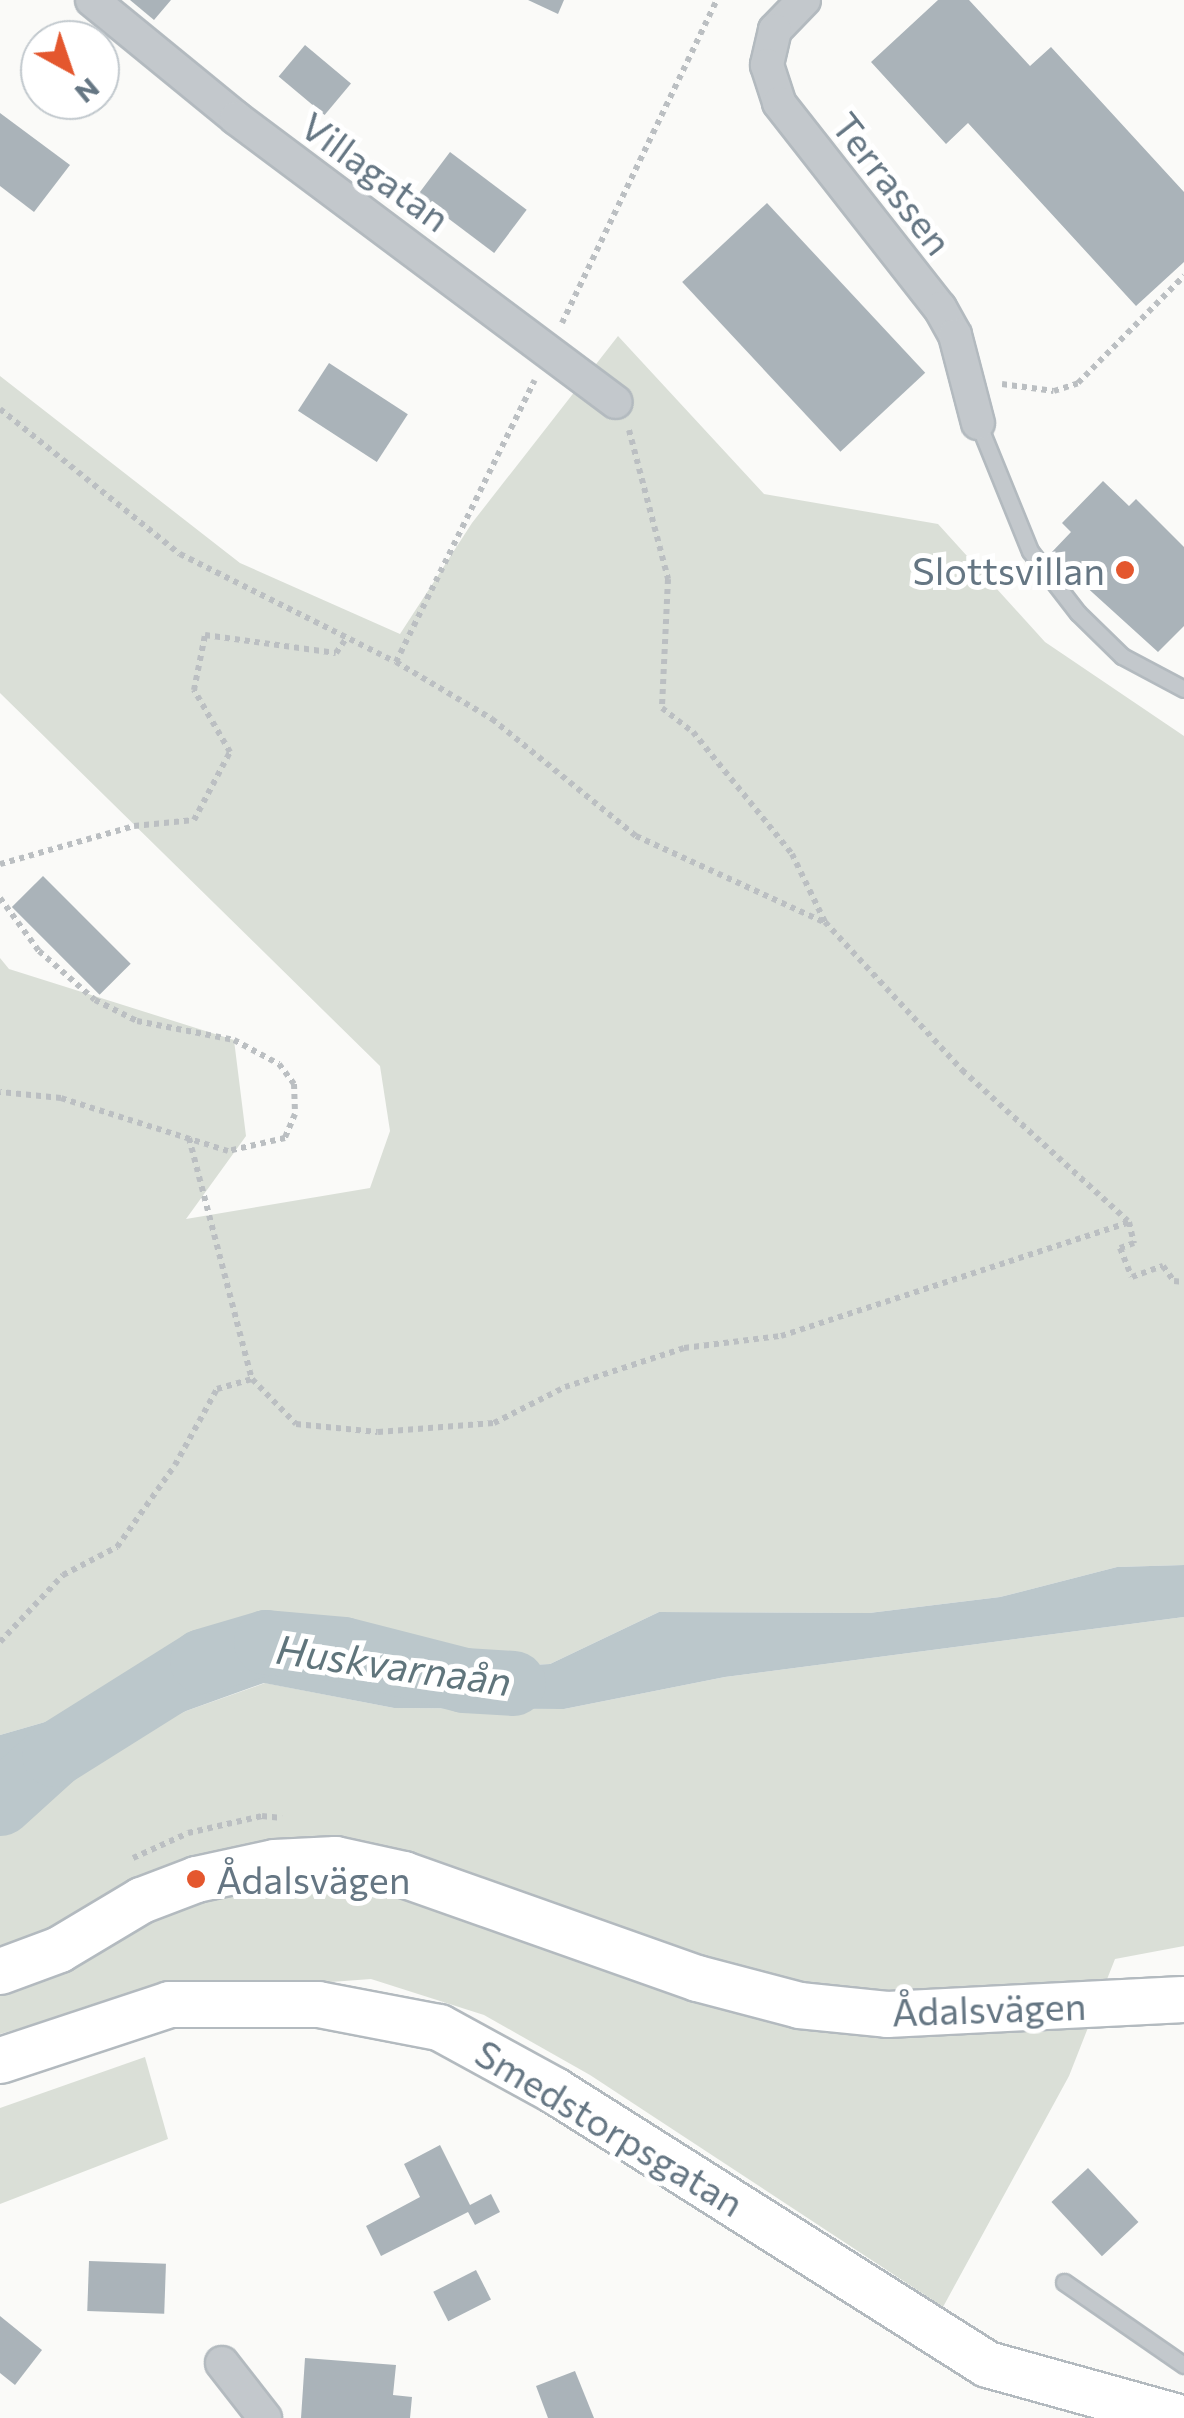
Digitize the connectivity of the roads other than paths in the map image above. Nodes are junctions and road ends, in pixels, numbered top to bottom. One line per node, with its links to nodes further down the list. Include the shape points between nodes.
1 (92, 0): 3 (street, Villagatan, via 236,118 552,343)
2 (804, 0): 4 (street, Terrassen, via 775,30 767,65 779,103 940,308)
3 (616, 402)
4 (978, 423): 5 (lane, via 1030,550 1078,613 1122,656)
5 (1184, 689)
6 (0, 1971): 7 (street, Ådalsvägen, via 59,1949 141,1900 196,1879 274,1862 336,1859 402,1874 697,1978 798,2004 887,2014)
7 (1184, 1999)
8 (0, 2060): 13 (street, Smedstorpsgatan, via 169,2004 318,2004 438,2027 603,2120 987,2364)
9 (1064, 2282): 11 (lane)
10 (222, 2363): 12 (street)
11 (1184, 2365)
12 (265, 2418)
13 (1182, 2418)

